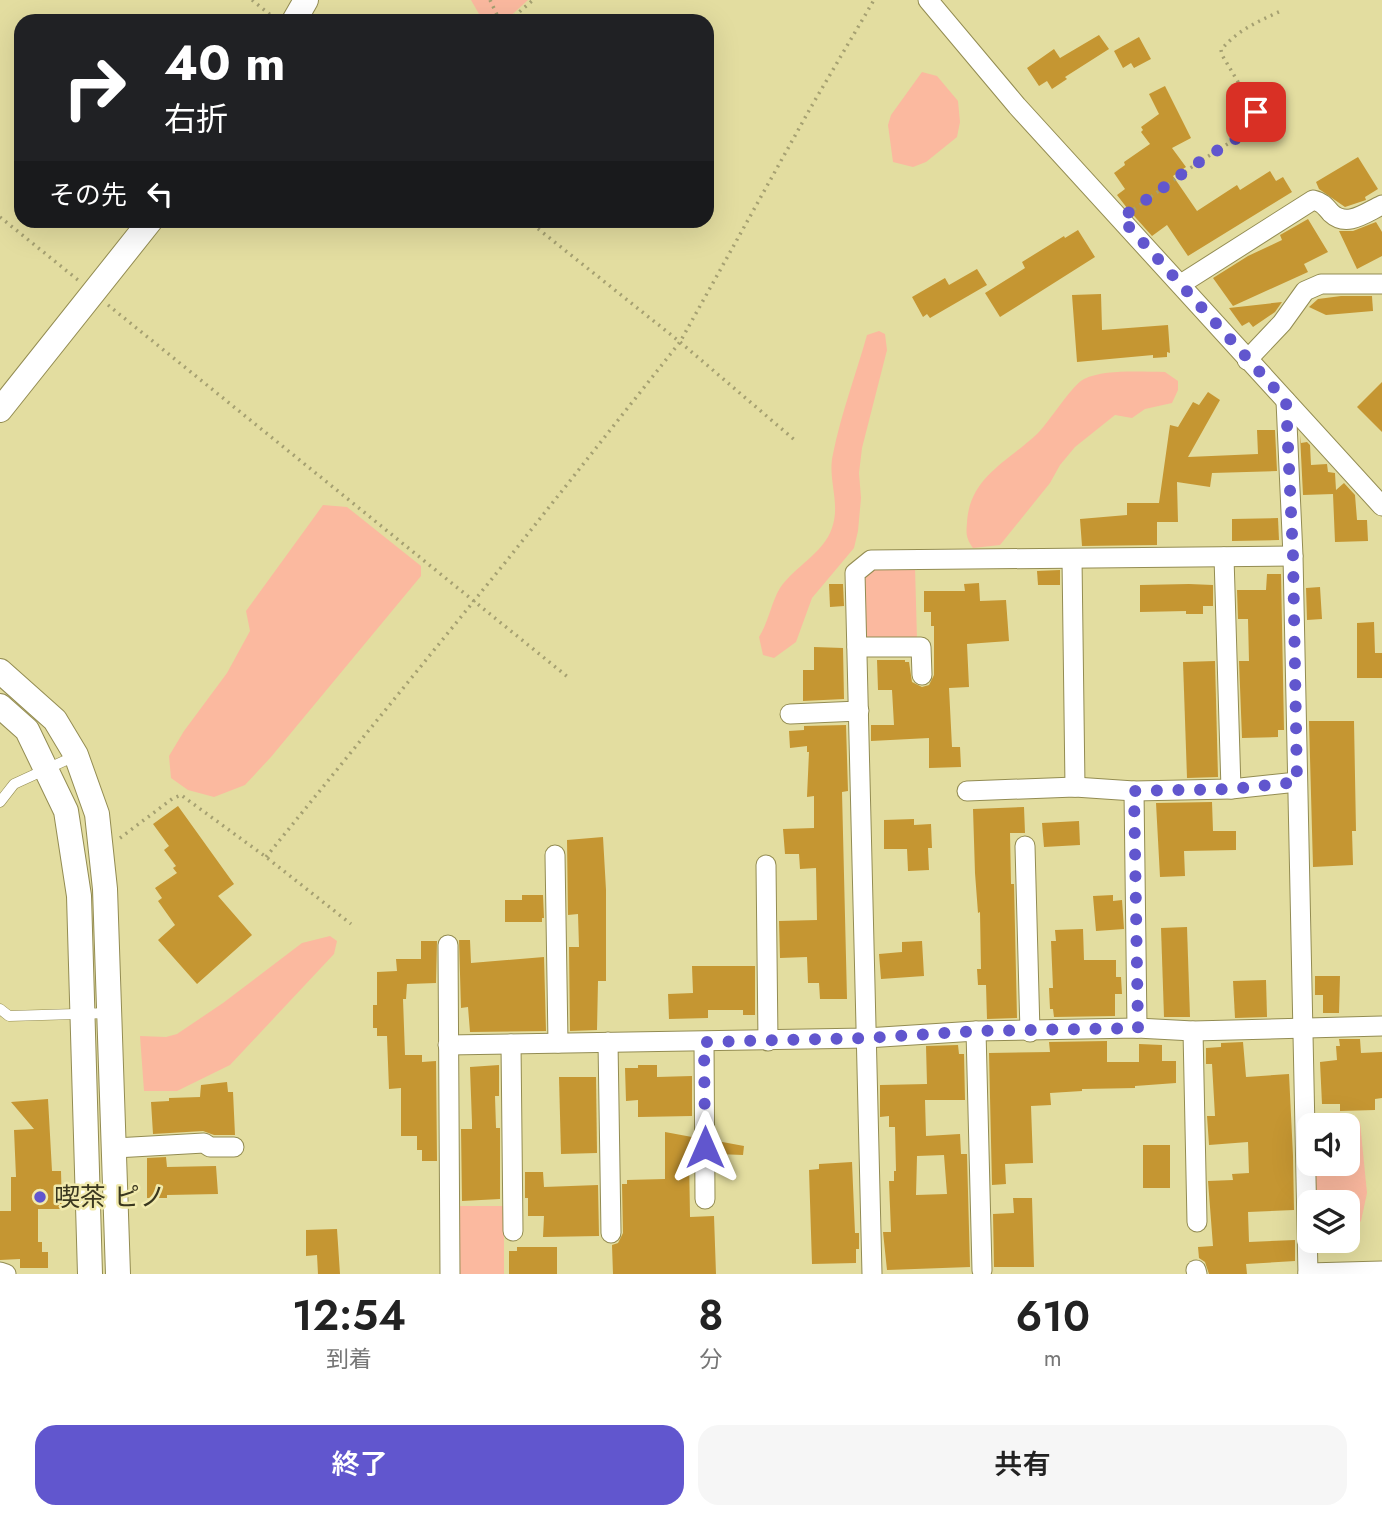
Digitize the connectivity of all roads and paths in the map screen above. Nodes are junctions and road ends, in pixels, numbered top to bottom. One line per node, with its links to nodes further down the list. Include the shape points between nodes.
1 (252, 0): 6 (path)
2 (533, 0): 7 (path)
3 (874, 0): 16 (path)
4 (928, 0): 10 (street, via 1017,106)
5 (1283, 10): 10 (path, via 1230,38 1221,50 1256,112 1253,128)
6 (269, 14)
7 (517, 14)
8 (1382, 205): 13 (street, via 1348,221 1313,200)
9 (0, 217): 15 (path)
10 (1121, 218): 13 (street)
11 (145, 228): 15 (street)
12 (537, 228): 16 (path)
13 (1181, 284): 17 (street)
14 (1382, 284): 17 (street, via 1321,284 1305,291)
15 (93, 293): 19 (street); 25 (path)
16 (680, 342): 20 (path); 25 (path)
17 (1247, 360): 18 (street)
18 (1286, 401): 21 (street); 22 (street)
19 (0, 410)
20 (797, 442)
21 (1382, 506)
22 (1293, 556): 23 (street); 35 (street)
23 (1224, 557): 24 (street); 37 (street)
24 (1072, 559): 26 (street, via 871,560 855,573); 36 (street)
25 (474, 600): 29 (path); 44 (path)
26 (857, 648): 28 (street, via 921,647); 31 (street)
27 (0, 671): 33 (street, via 55,720)
28 (922, 676)
29 (569, 678)
30 (0, 706): 34 (street, via 27,730)
31 (859, 711): 32 (street); 57 (street)
32 (790, 714)
33 (76, 755): 34 (lane); 42 (street, via 97,814)
34 (47, 769): 40 (lane, via 14,784); 49 (street, via 66,811 79,896)
35 (1297, 782): 37 (street); 53 (street)
36 (1075, 787): 38 (street); 39 (street)
37 (1231, 789): 39 (street)
38 (967, 791)
39 (1134, 791): 52 (street)
40 (0, 802)
41 (1025, 846): 56 (street)
42 (101, 853): 44 (path, via 181,795); 50 (street)
43 (555, 855): 61 (street)
44 (266, 857): 46 (path)
45 (766, 865): 58 (street)
46 (351, 924)
47 (448, 945): 63 (street)
48 (0, 1009): 49 (lane, via 9,1016)
49 (81, 1013): 50 (lane); 74 (street)
50 (109, 1013): 65 (street)
51 (1382, 1026): 53 (street)
52 (1138, 1028): 55 (street); 56 (street)
53 (1302, 1029): 55 (street); 78 (street)
54 (976, 1031): 56 (street); 57 (street); 70 (street)
55 (1193, 1031): 67 (street)
56 (1030, 1032)
57 (866, 1038): 58 (street); 77 (street)
58 (768, 1041): 60 (street)
59 (608, 1042): 60 (street); 61 (street); 69 (street)
60 (704, 1042): 66 (street)
61 (558, 1043): 62 (street)
62 (511, 1044): 63 (street); 68 (street)
63 (448, 1045): 76 (street)
64 (234, 1147): 65 (street, via 204,1143)
65 (115, 1148): 75 (street)
66 (705, 1199)
67 (1197, 1222)
68 (513, 1231)
69 (611, 1233)
70 (982, 1270)
71 (1382, 1271): 78 (street)
72 (0, 1272): 73 (street)
73 (6, 1274)
74 (90, 1274)
75 (118, 1274)
76 (450, 1274)
77 (872, 1274)
78 (1308, 1274)

